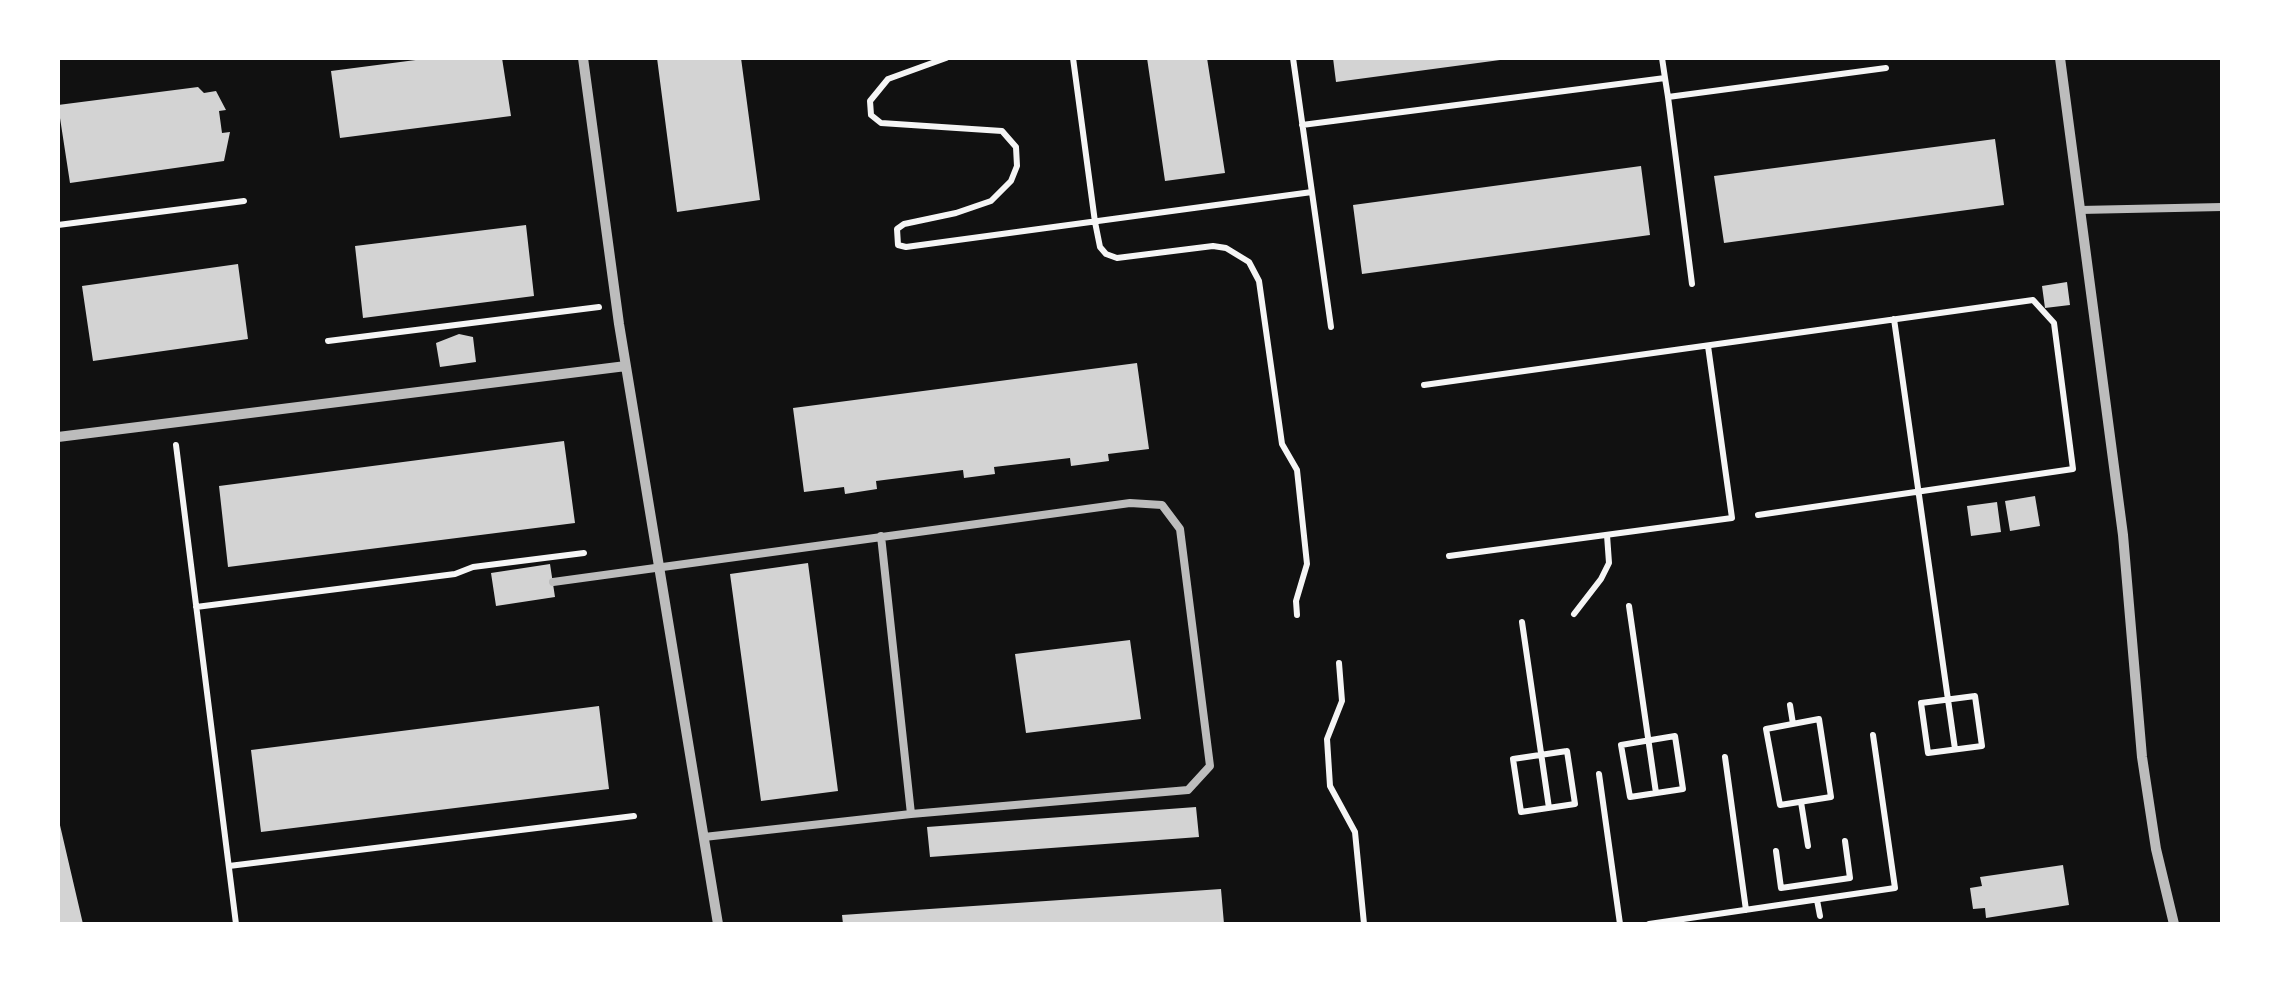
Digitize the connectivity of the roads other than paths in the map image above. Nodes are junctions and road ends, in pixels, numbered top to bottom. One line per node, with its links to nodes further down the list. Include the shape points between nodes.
1 (583, 58): 5 (street)
2 (2060, 58): 4 (street)
3 (2222, 207): 4 (lane)
4 (2080, 210): 13 (street, via 2124,535 2142,757)
5 (626, 366): 6 (street); 8 (street)
6 (58, 437)
7 (881, 536): 8 (lane); 10 (lane); 10 (lane, via 1130,502 1162,505 1180,529 1210,766 1188,790)
8 (658, 566): 9 (lane); 11 (street)
9 (553, 582)
10 (911, 814): 11 (lane)
11 (704, 838): 12 (street)
12 (718, 924)
13 (2174, 924)

